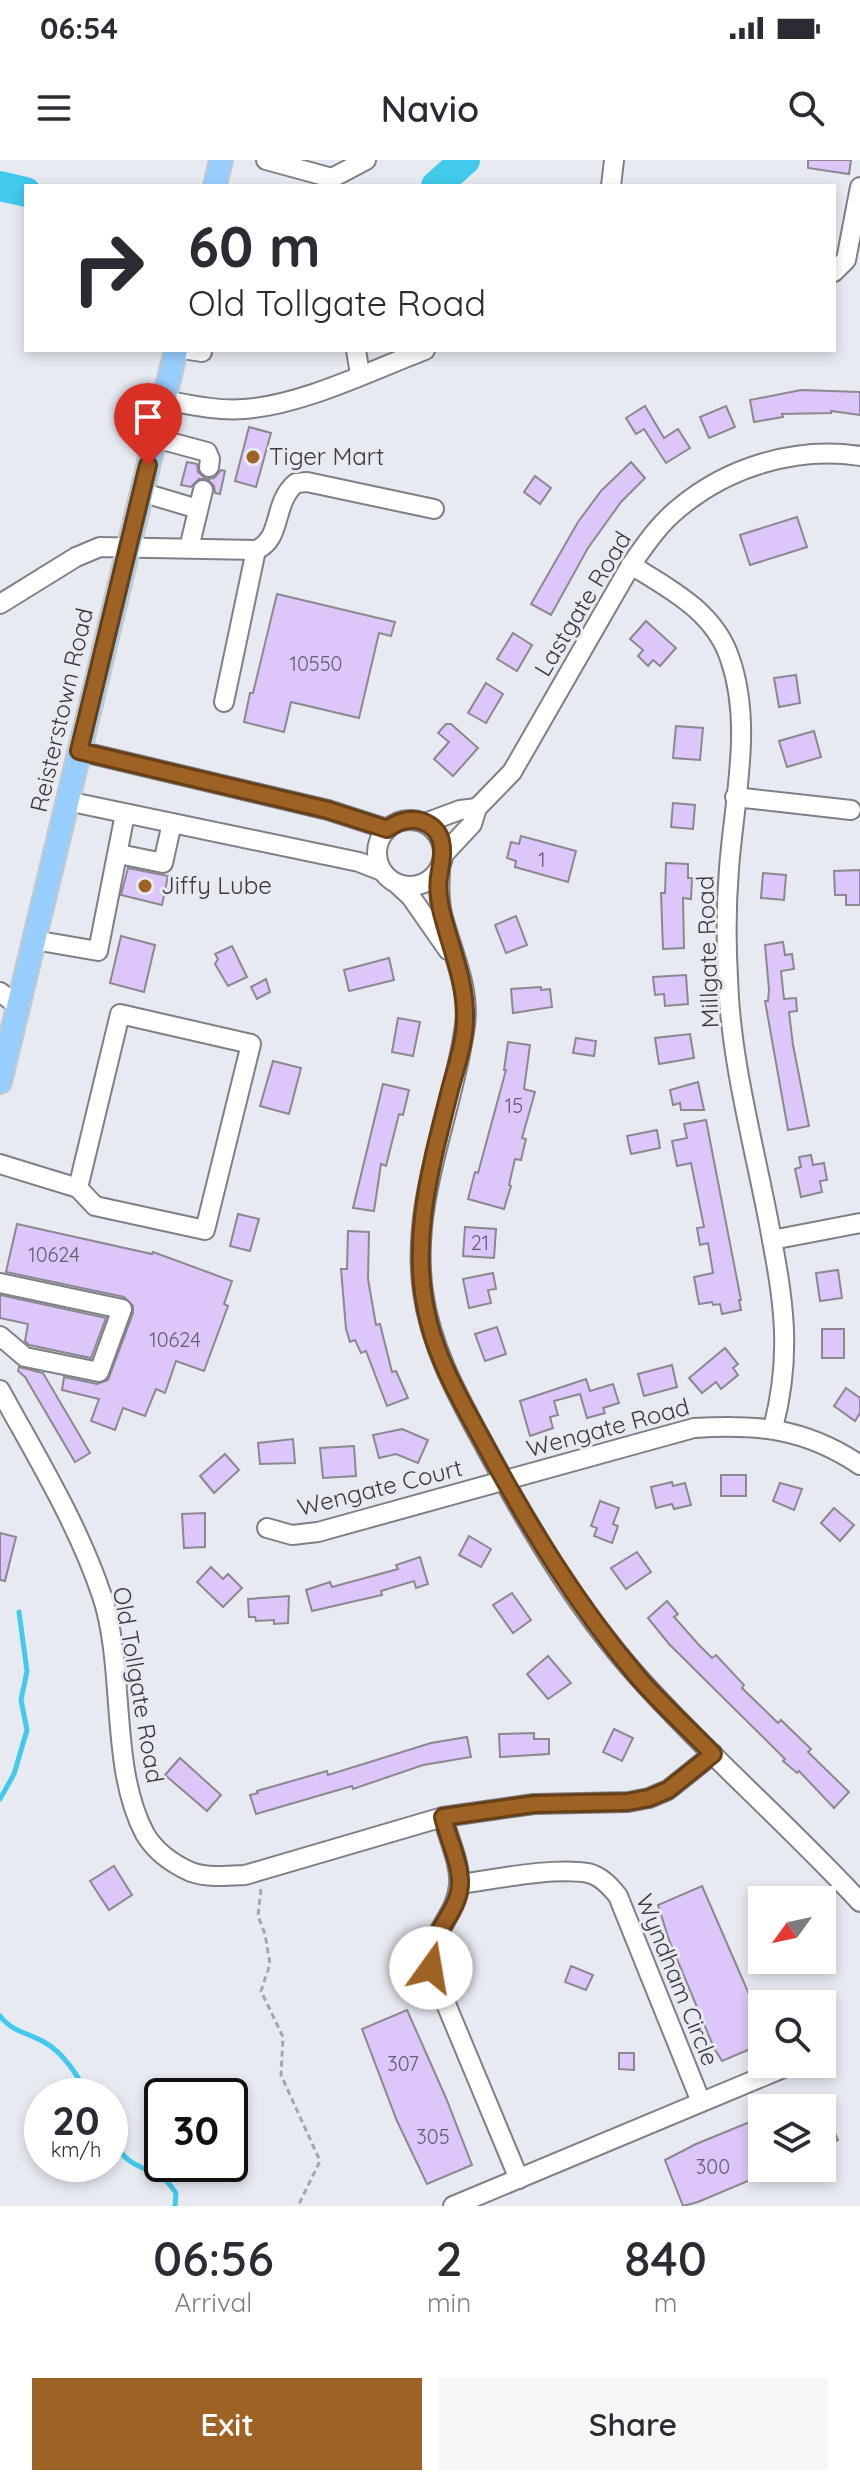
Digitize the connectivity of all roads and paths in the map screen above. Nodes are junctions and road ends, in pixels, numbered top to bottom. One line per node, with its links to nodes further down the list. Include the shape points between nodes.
1 (221, 160): 5 (main road)
2 (266, 160): 3 (street, via 332,178)
3 (366, 160)
4 (614, 160): 6 (street)
5 (215, 184)
6 (611, 184)
7 (860, 187): 8 (street, via 846,260)
8 (836, 271)
9 (176, 352): 13 (main road, Reisterstown Road)
10 (356, 352): 12 (street)
11 (420, 352): 12 (street)
12 (360, 374): 13 (street, via 303,397 258,407 207,408)
13 (164, 400): 14 (main road, Reisterstown Road)
14 (155, 438): 16 (street, via 207,452); 18 (main road, Reisterstown Road)
15 (860, 456): 24 (street, Lastgate Road, via 790,457 728,476 677,509)
16 (209, 467)
17 (203, 490): 19 (street)
18 (141, 492): 19 (street); 21 (main road, Reisterstown Road)
19 (198, 509): 22 (street)
20 (434, 509): 23 (street, via 296,483 281,500 271,539)
21 (127, 546): 22 (street); 25 (street, via 100,547 76,557); 27 (main road, Reisterstown Road)
22 (189, 548): 23 (street)
23 (256, 550): 26 (street)
24 (631, 565): 28 (street, Millgate Road, via 685,598 729,654 741,705); 30 (street, Lastgate Road, via 512,772)
25 (0, 604)
26 (224, 702)
27 (79, 751): 29 (main road, Reisterstown Road); 35 (street)
28 (735, 797): 31 (street); 48 (street, Millgate Road, via 728,873 728,982)
29 (67, 801): 32 (street); 40 (main road, Reisterstown Road)
30 (477, 808): 34 (street); 37 (street, Lastgate Road, via 472,824)
31 (851, 810)
32 (125, 814): 33 (street); 36 (street)
33 (172, 823): 36 (street, via 163,863); 38 (street)
34 (425, 823): 35 (street, via 405,820); 37 (street, via 438,834)
35 (387, 829): 38 (street, via 378,846)
36 (119, 854): 40 (street, via 98,951)
37 (442, 863): 39 (street, via 421,885); 41 (street, via 441,910)
38 (382, 871): 39 (street)
39 (397, 884): 41 (street)
40 (34, 940): 43 (main road, Reisterstown Road)
41 (455, 958): 54 (street, via 465,996 465,1023 429,1173 420,1256 422,1290 437,1352)
42 (0, 992): 43 (street)
43 (18, 1006): 44 (main road, Reisterstown Road)
44 (0, 1082)
45 (0, 1164): 46 (street)
46 (78, 1188): 46 (street, via 95,1206 205,1230 251,1044 120,1014)
47 (860, 1223): 48 (street)
48 (772, 1240): 52 (street, Millgate Road, via 783,1294 785,1352)
49 (0, 1283): 50 (street, via 122,1309 99,1372 25,1357)
50 (0, 1336)
51 (0, 1390): 57 (street, Old Tollgate Road, via 75,1532 103,1599 130,1787 146,1834 158,1851 193,1873 245,1875)
52 (773, 1428): 53 (street, Wengate Road, via 831,1448); 54 (street, Wengate Road, via 694,1428)
53 (860, 1465)
54 (504, 1480): 55 (street, Wengate Court, via 318,1532 292,1535); 56 (street, via 545,1552 603,1634)
55 (267, 1528)
56 (713, 1754): 57 (street, Old Tollgate Road, via 668,1790 649,1798 534,1804); 60 (street)
57 (443, 1817): 58 (street)
58 (460, 1884): 62 (street, Wyndham Circle, via 588,1873 609,1885); 63 (street, via 431,1949 431,1968)
59 (261, 1889): 64 (path, via 258,1916 270,1964 261,1991 283,2037 281,2075 320,2161)
60 (860, 1902)
61 (759, 2078): 62 (street, Wyndham Circle)
62 (701, 2102): 63 (street, Wyndham Circle)
63 (519, 2179): 65 (street, Wyndham Circle)
64 (298, 2206)
65 (453, 2206)

